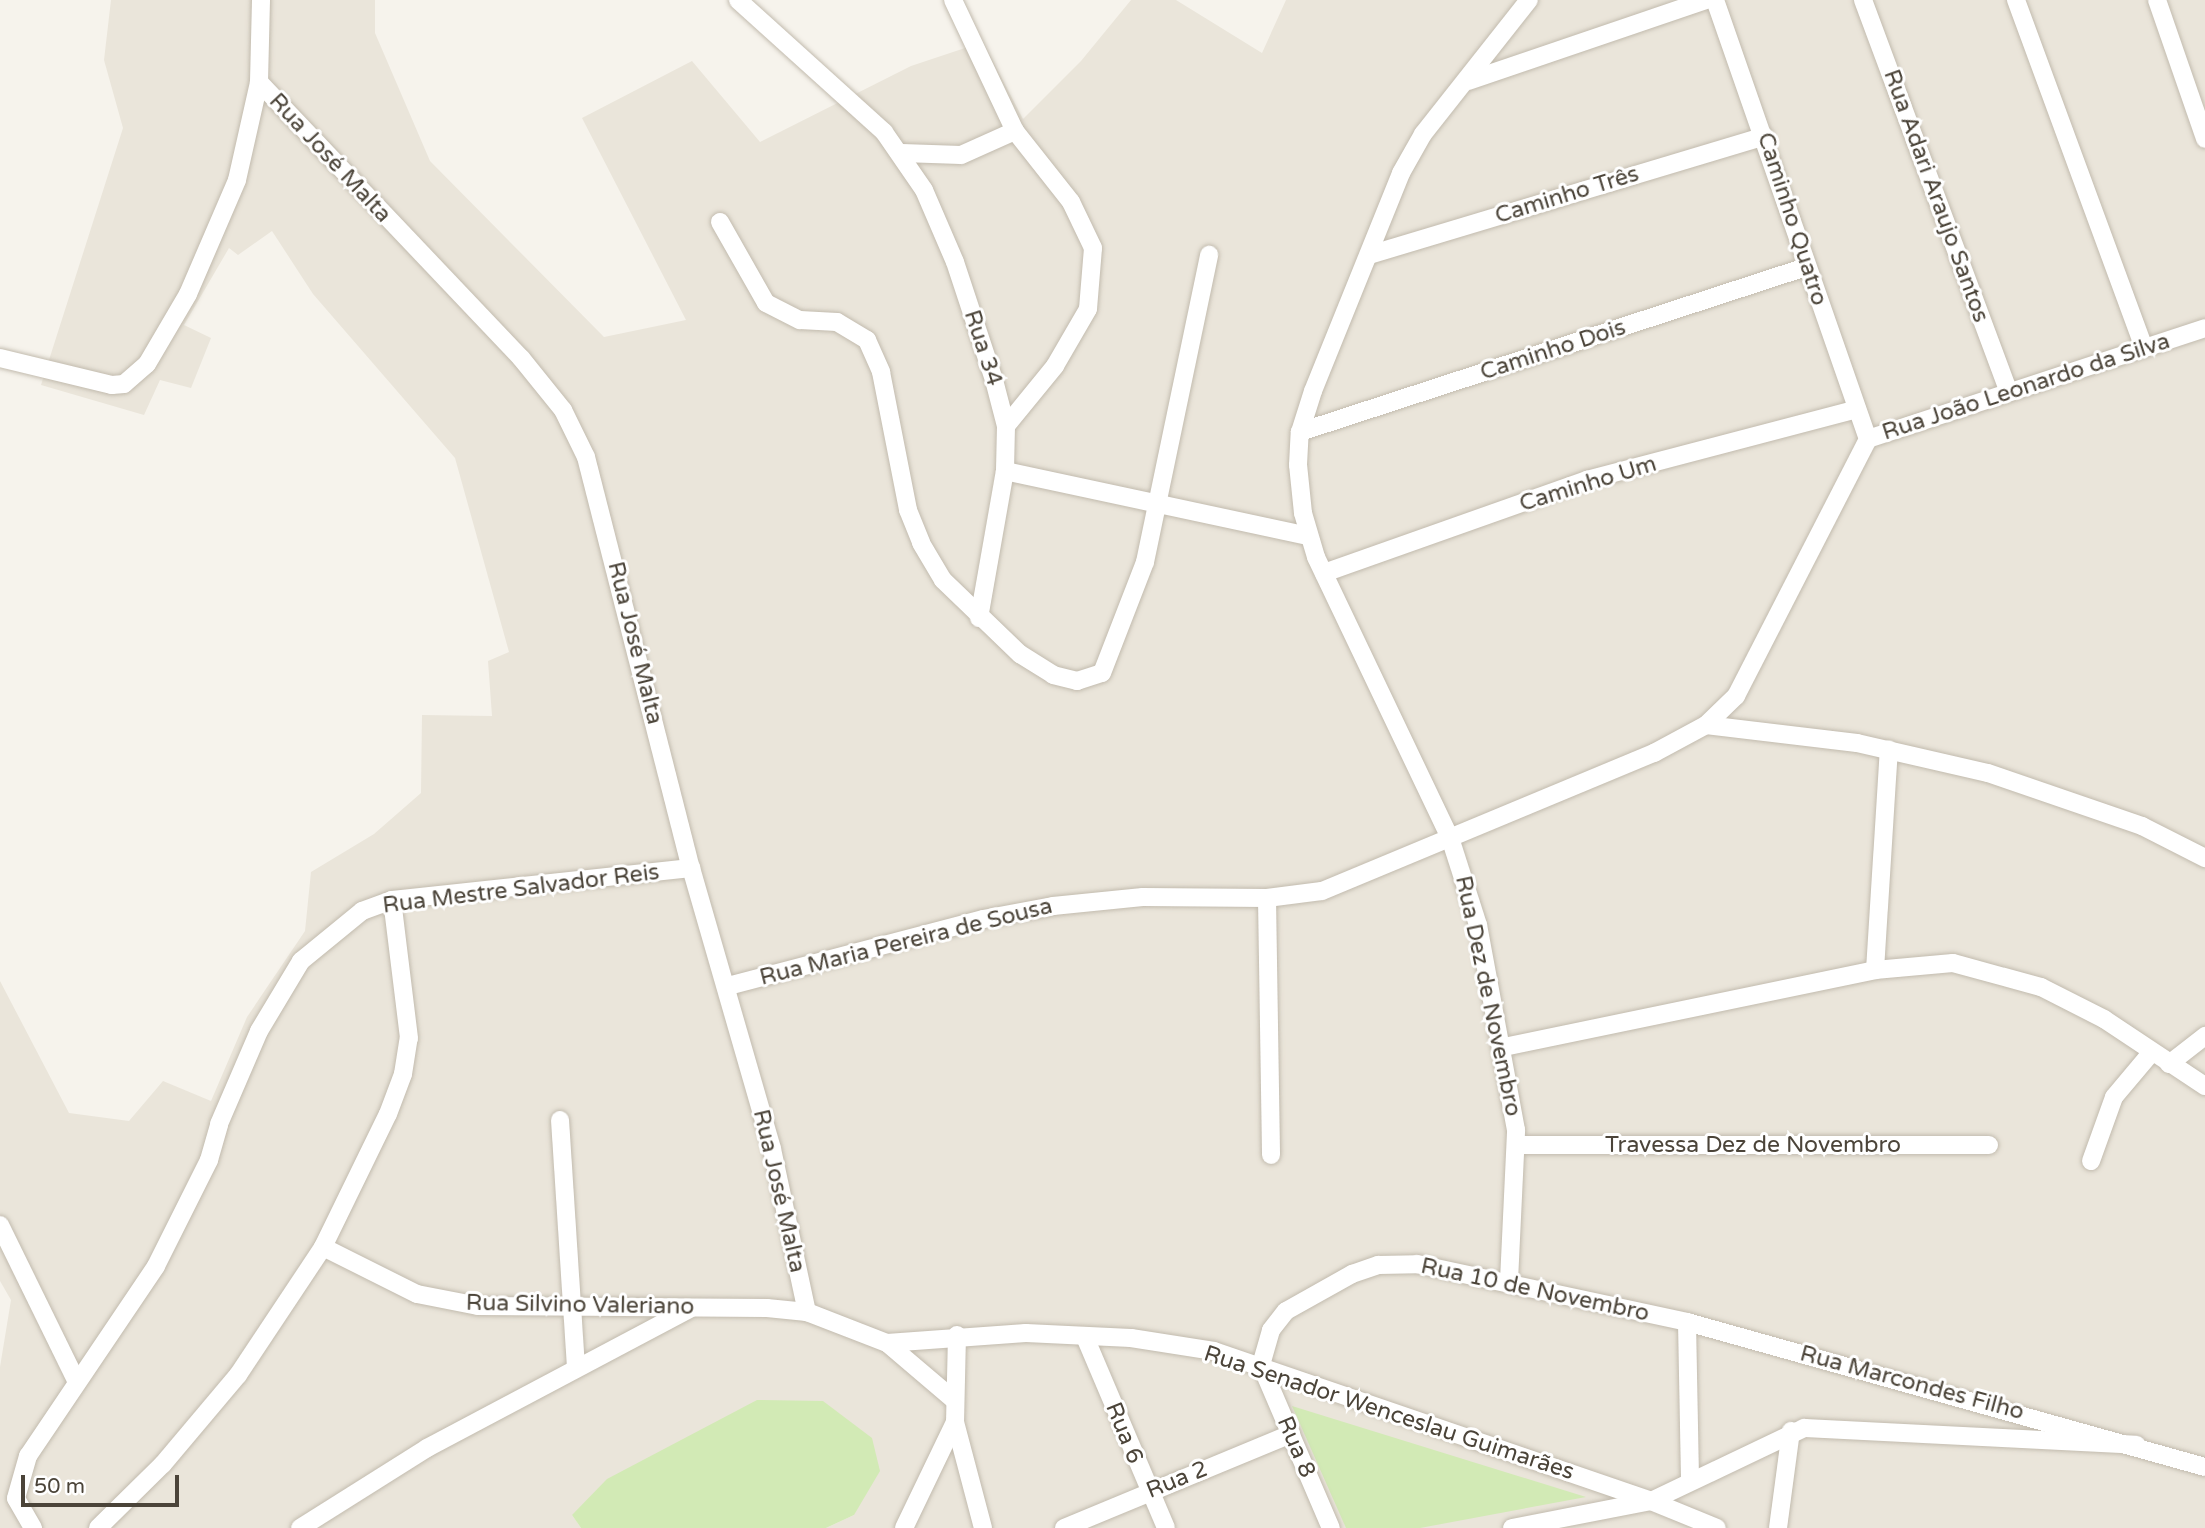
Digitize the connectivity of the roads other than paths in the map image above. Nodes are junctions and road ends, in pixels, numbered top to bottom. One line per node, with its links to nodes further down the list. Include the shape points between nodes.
1 (261, 0): 11 (street)
2 (738, 0): 15 (street, Rua 34, via 864,112)
3 (953, 0): 12 (street)
4 (1528, 0): 10 (street, Rua Dez de Novembro)
5 (1706, 0): 10 (street)
6 (1715, 0): 13 (street, Caminho Quatro)
7 (1863, 0): 23 (street, Rua Adari Araujo Santos)
8 (2016, 0): 21 (street)
9 (2157, 0): 14 (street)
10 (1468, 81): 18 (street, Rua Dez de Novembro, via 1412,153)
11 (259, 82): 22 (street, via 237,180 188,294 148,364 124,384 112,385); 37 (street, Rua José Malta, via 521,358 563,410 586,457 606,526)
12 (1016, 131): 15 (street, via 961,155); 25 (street, via 1071,202 1093,248 1094,266 1088,309 1077,331)
13 (1765, 136): 18 (street, Caminho Três); 19 (street, Caminho Quatro)
14 (2205, 139)
15 (902, 153): 25 (street, Rua 34, via 955,262)
16 (720, 222): 32 (street, via 766,303 800,320 837,322 853,329 876,355 895,458 920,543 943,580)
17 (1209, 255): 29 (street)
18 (1369, 255): 26 (street, Rua Dez de Novembro, via 1312,391)
19 (1806, 267): 24 (street, Caminho Quatro); 26 (street, Caminho Dois)
20 (2205, 328): 21 (street, Rua João Leonardo da Silva)
21 (2144, 348): 23 (street, Rua João Leonardo da Silva)
22 (0, 358)
23 (2009, 393): 27 (street, Rua João Leonardo da Silva)
24 (1857, 409): 27 (street, Caminho Quatro); 31 (street, Caminho Um, via 1587,480)
25 (1006, 426): 28 (street, Rua 34)
26 (1300, 432): 30 (street, Rua Dez de Novembro, via 1299,488)
27 (1868, 439): 33 (street, Rua João Leonardo da Silva, via 1736,696)
28 (1005, 471): 29 (street); 32 (street, Rua 34)
29 (1159, 503): 30 (street); 32 (street, via 1129,606 1102,673 1095,679 1068,681 1039,668)
30 (1308, 536): 31 (street, Rua Dez de Novembro)
31 (1324, 573): 35 (street, Rua Dez de Novembro)
32 (979, 618)
33 (1706, 725): 34 (street); 35 (street, Rua João Leonardo da Silva, via 1654,752)
34 (1889, 749): 36 (street, via 1988,773 2089,806 2176,841); 40 (street)
35 (1450, 838): 38 (street, Rua Maria Pereira de Sousa, via 1344,885); 43 (street, Rua Dez de Novembro, via 1478,925)
36 (2205, 859)
37 (691, 868): 39 (street, Rua Mestre Salvador Reis); 41 (street, Rua José Malta)
38 (1267, 898): 41 (street, Rua Maria Pereira de Sousa, via 1143,897 1054,906 983,919); 50 (street)
39 (392, 900): 53 (street, via 408,1017 407,1056 388,1114); 64 (street, Rua Mestre Salvador Reis, via 362,911 301,961 259,1031 219,1124 209,1160 156,1266)
40 (1875, 970): 43 (street); 44 (street, via 1953,963 2002,973 2041,986 2104,1019)
41 (728, 986): 57 (street, Rua José Malta, via 772,1149)
42 (2205, 1036): 45 (street)
43 (1504, 1047): 49 (street, Rua Dez de Novembro)
44 (2151, 1053): 45 (street); 51 (street, via 2114,1097)
45 (2169, 1065): 46 (street)
46 (2205, 1086)
47 (561, 1120): 55 (street)
48 (1989, 1144): 49 (street, Travessa Dez de Novembro)
49 (1516, 1145): 54 (street, Rua Dez de Novembro)
50 (1271, 1155)
51 (2091, 1161)
52 (0, 1225): 64 (street)
53 (323, 1247): 55 (street, Rua Silvino Valeriano, via 433,1299 478,1306); 75 (street, via 238,1374 163,1464)
54 (1509, 1281): 58 (street, Rua 10 de Novembro); 62 (street, Rua 10 de Novembro, via 1417,1264 1378,1265 1352,1274 1280,1316 1271,1329)
55 (570, 1306): 56 (street, Rua Silvino Valeriano); 63 (street)
56 (692, 1308): 57 (street, Rua Silvino Valeriano); 63 (street)
57 (807, 1312): 61 (street, Rua Silvino Valeriano)
58 (1687, 1322): 69 (street, Rua Marcondes Filho); 71 (street)
59 (957, 1335): 60 (street, Rua Senador Wenceslau Guimarães); 61 (street, Rua Senador Wenceslau Guimarães); 65 (street)
60 (1084, 1337): 62 (street, Rua Senador Wenceslau Guimarães, via 1175,1345); 72 (street, Rua 6)
61 (887, 1343): 65 (street)
62 (1261, 1365): 68 (street, Rua 8); 73 (street, Rua Senador Wenceslau Guimarães)
63 (576, 1367): 76 (street, via 427,1448)
64 (76, 1380): 74 (street, Rua Mestre Salvador Reis, via 43,1429 17,1486 16,1498)
65 (953, 1399): 66 (street)
66 (955, 1422): 77 (street); 78 (street)
67 (1791, 1431): 69 (street, Rua Marcondes Filho, via 1815,1428); 71 (street); 84 (street)
68 (1291, 1434): 72 (street, Rua 2); 81 (street, Rua 8)
69 (2137, 1445): 70 (street, Rua Marcondes Filho)
70 (2205, 1467)
71 (1690, 1481): 73 (street)
72 (1148, 1491): 79 (street, Rua 2); 80 (street, Rua 6)
73 (1651, 1501): 82 (street); 83 (street, Rua Senador Wenceslau Guimarães)
74 (33, 1528)
75 (98, 1528)
76 (300, 1528)
77 (904, 1528)
78 (983, 1528)
79 (1064, 1528)
80 (1166, 1528)
81 (1331, 1528)
82 (1512, 1528)
83 (1717, 1528)
84 (1778, 1528)

